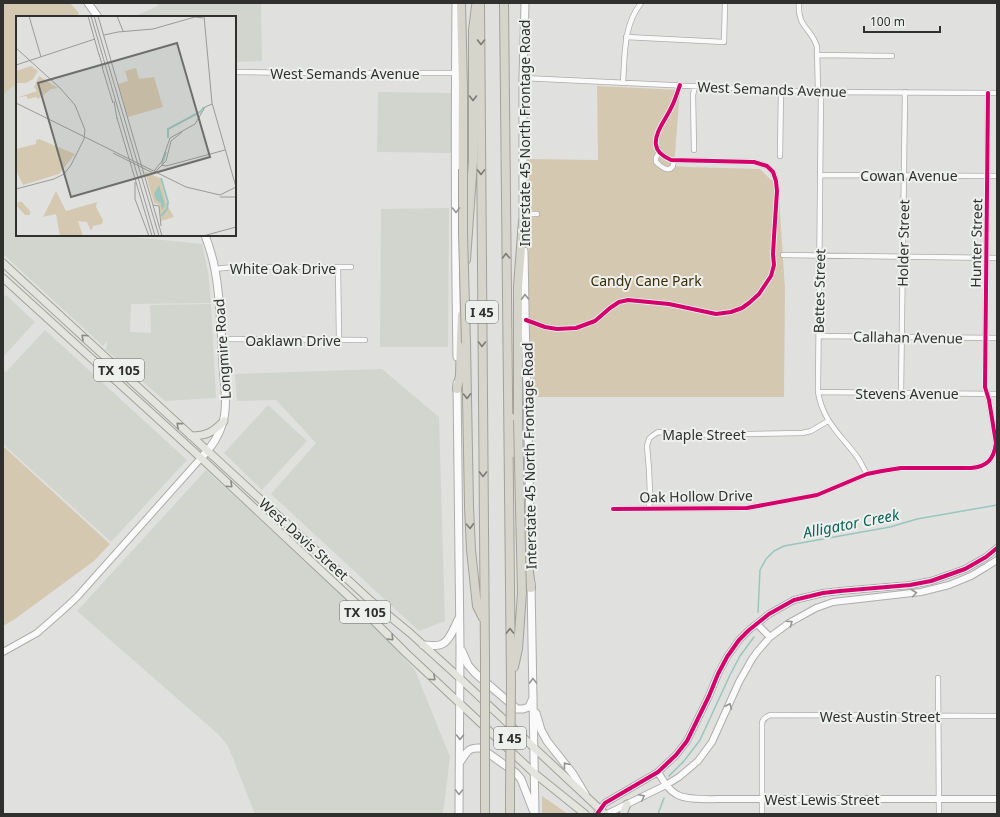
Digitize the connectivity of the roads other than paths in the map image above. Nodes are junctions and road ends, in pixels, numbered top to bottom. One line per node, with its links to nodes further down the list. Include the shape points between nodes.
1 (88, 3): 11 (main road)
2 (456, 3): 16 (main road)
3 (461, 3): 82 (highway, one-way to 82, bridge, via 469,506 477,606)
4 (476, 3): 57 (highway, one-way to 57, via 473,30 473,161 460,375)
5 (480, 3): 82 (highway, I 45, one-way to 82)
6 (504, 3): 50 (highway, I 45, one-way to 6)
7 (525, 3): 17 (main road, Interstate 45 North Frontage Road)
8 (641, 3): 12 (street, via 629,24)
9 (725, 3): 12 (street, via 724,42)
10 (799, 3): 13 (street, Bettes Street, via 799,17 815,41)
11 (97, 16)
12 (626, 37): 18 (street)
13 (818, 55): 14 (street); 22 (street, Bettes Street)
14 (892, 56)
15 (236, 72): 16 (street, West Semands Avenue)
16 (456, 73): 57 (main road, one-way to 57)
17 (523, 78): 18 (street, West Semands Avenue); 35 (main road, Interstate 45 North Frontage Road)
18 (623, 82): 19 (street, West Semands Avenue)
19 (680, 85): 20 (street, West Semands Avenue); 27 (street, via 656,135)
20 (695, 86): 21 (street, West Semands Avenue); 26 (street)
21 (781, 90): 22 (street, West Semands Avenue); 28 (street)
22 (820, 92): 23 (street, West Semands Avenue); 30 (street, Bettes Street)
23 (905, 92): 24 (street, West Semands Avenue); 31 (street, Holder Street)
24 (988, 93): 25 (street, West Semands Avenue); 32 (street, Hunter Street)
25 (997, 93)
26 (694, 150)
27 (659, 152): 29 (street, via 662,156); 29 (street, via 656,158 659,166 671,169)
28 (780, 156)
29 (674, 160): 48 (street, via 754,162 767,166 773,172 777,191 774,265 771,276 759,294 742,308 716,314 669,304 628,300 619,302 595,321 576,328 557,329)
30 (820, 175): 31 (street, Cowan Avenue); 38 (street, Bettes Street)
31 (904, 175): 32 (street, Cowan Avenue); 39 (street, Holder Street)
32 (988, 176): 33 (street, Cowan Avenue); 40 (street, Hunter Street)
33 (997, 176)
34 (537, 214): 35 (street)
35 (523, 217): 48 (main road, Interstate 45 North Frontage Road, one-way to 35); 90 (highway, bridge, via 518,293 522,593 518,649)
36 (205, 236): 45 (main road, Longmire Road)
37 (783, 255): 38 (street)
38 (819, 255): 39 (street); 49 (street, Bettes Street)
39 (903, 256): 40 (street); 51 (street, Holder Street)
40 (986, 258): 41 (street); 52 (street, Hunter Street)
41 (997, 258)
42 (3, 263): 47 (main road, West Davis Street / TX 105)
43 (338, 267): 44 (street, White Oak Drive); 45 (street, White Oak Drive); 55 (street)
44 (351, 267)
45 (215, 269): 54 (main road, Longmire Road)
46 (5, 279): 47 (main road, via 16,281 46,308); 66 (main road, West Davis Street / TX 105)
47 (58, 314): 64 (main road, West Davis Street / TX 105, one-way to 47)
48 (526, 320): 77 (main road, Interstate 45 North Frontage Road)
49 (819, 336): 51 (street, Callahan Avenue); 58 (street, Bettes Street)
50 (507, 337): 77 (highway, via 517,467); 90 (highway, I 45, one-way to 50)
51 (902, 338): 52 (street, Callahan Avenue); 59 (street, Holder Street)
52 (985, 338): 53 (street, Callahan Avenue); 60 (street, Hunter Street)
53 (997, 338)
54 (222, 339): 55 (street, Oaklawn Drive); 62 (main road, Longmire Road, via 226,401)
55 (340, 340): 56 (street, Oaklawn Drive)
56 (365, 340)
57 (457, 389): 81 (main road)
58 (818, 392): 59 (street, Stevens Avenue); 63 (street, Bettes Street)
59 (901, 393): 60 (street, Stevens Avenue)
60 (987, 394): 61 (street, Stevens Avenue); 67 (street, Oak Hollow Drive, via 996,443 993,456 984,465 978,468 901,468)
61 (997, 394)
62 (224, 421): 64 (main road, via 210,433); 65 (main road, Longmire Road)
63 (828, 421): 67 (street, Bettes Street); 69 (street, Maple Street, via 802,433 690,435 658,432 649,439 647,446)
64 (191, 436): 65 (main road, West Davis Street / TX 105)
65 (208, 452): 66 (main road, Longmire Road); 85 (main road, West Davis Street / TX 105)
66 (201, 458): 87 (street, via 77,597 37,633); 92 (main road, West Davis Street / TX 105, one-way to 92)
67 (867, 474): 69 (street, Oak Hollow Drive, via 817,495 747,508)
68 (613, 509): 69 (street, Oak Hollow Drive)
69 (649, 509)
70 (997, 548): 71 (street)
71 (986, 557): 73 (street); 74 (street, via 982,564 966,573)
72 (997, 560): 74 (street)
73 (946, 576): 75 (street); 76 (street)
74 (964, 579): 75 (street)
75 (949, 585): 79 (street, one-way to 75)
76 (896, 586): 78 (street); 79 (street)
77 (531, 588): 91 (main road, Interstate 45 North Frontage Road, one-way to 77)
78 (821, 594): 80 (street); 83 (street, via 788,603)
79 (897, 595): 80 (street)
80 (825, 605): 84 (street, one-way to 80, via 794,620)
81 (460, 616): 85 (main road, via 450,637 443,644); 86 (main road)
82 (484, 621): 108 (highway, I 45, bridge)
83 (757, 624): 84 (street); 98 (street, via 739,640 727,656 687,741)
84 (770, 638): 100 (street, one-way to 84, via 690,768 705,752 746,669)
85 (423, 645): 88 (main road, West Davis Street / TX 105)
86 (460, 647): 88 (main road); 91 (main road, via 468,665 475,673 517,709 529,707)
87 (3, 652)
88 (460, 678): 92 (main road); 96 (main road, West Davis Street / TX 105)
89 (938, 678): 94 (street)
90 (511, 684): 109 (highway, I 45, bridge)
91 (534, 697): 93 (main road, Interstate 45 North Frontage Road)
92 (460, 703): 97 (main road, one-way to 97); 99 (main road, West Davis Street / TX 105)
93 (534, 705): 96 (main road, Interstate 45 North Frontage Road); 101 (main road, one-way to 93, via 578,781 547,741)
94 (938, 716): 95 (street, West Austin Street); 102 (street, West Austin Street, via 770,715 762,721); 104 (street)
95 (997, 716)
96 (534, 748): 99 (main road, Interstate 45 North Frontage Road); 101 (main road, West Davis Street / TX 105)
97 (460, 762): 107 (main road, one-way to 107); 110 (main road, via 468,750 481,748 521,779)
98 (658, 772): 100 (street, West Lewis Street); 106 (street, via 605,803)
99 (534, 773): 110 (main road, Interstate 45 North Frontage Road); 111 (main road, West Davis Street / TX 105)
100 (666, 785): 102 (street, West Lewis Street, via 677,795 689,798); 105 (street, one-way to 100)
101 (587, 798): 106 (main road, West Davis Street / TX 105)
102 (762, 799): 104 (street, West Lewis Street); 113 (street)
103 (997, 799): 104 (street, West Lewis Street)
104 (939, 800): 114 (street)
105 (627, 804): 106 (street); 112 (main road)
106 (602, 813)
107 (459, 814)
108 (485, 814)
109 (510, 814)
110 (534, 814)
111 (585, 814)
112 (623, 814)
113 (762, 814)
114 (939, 814)

